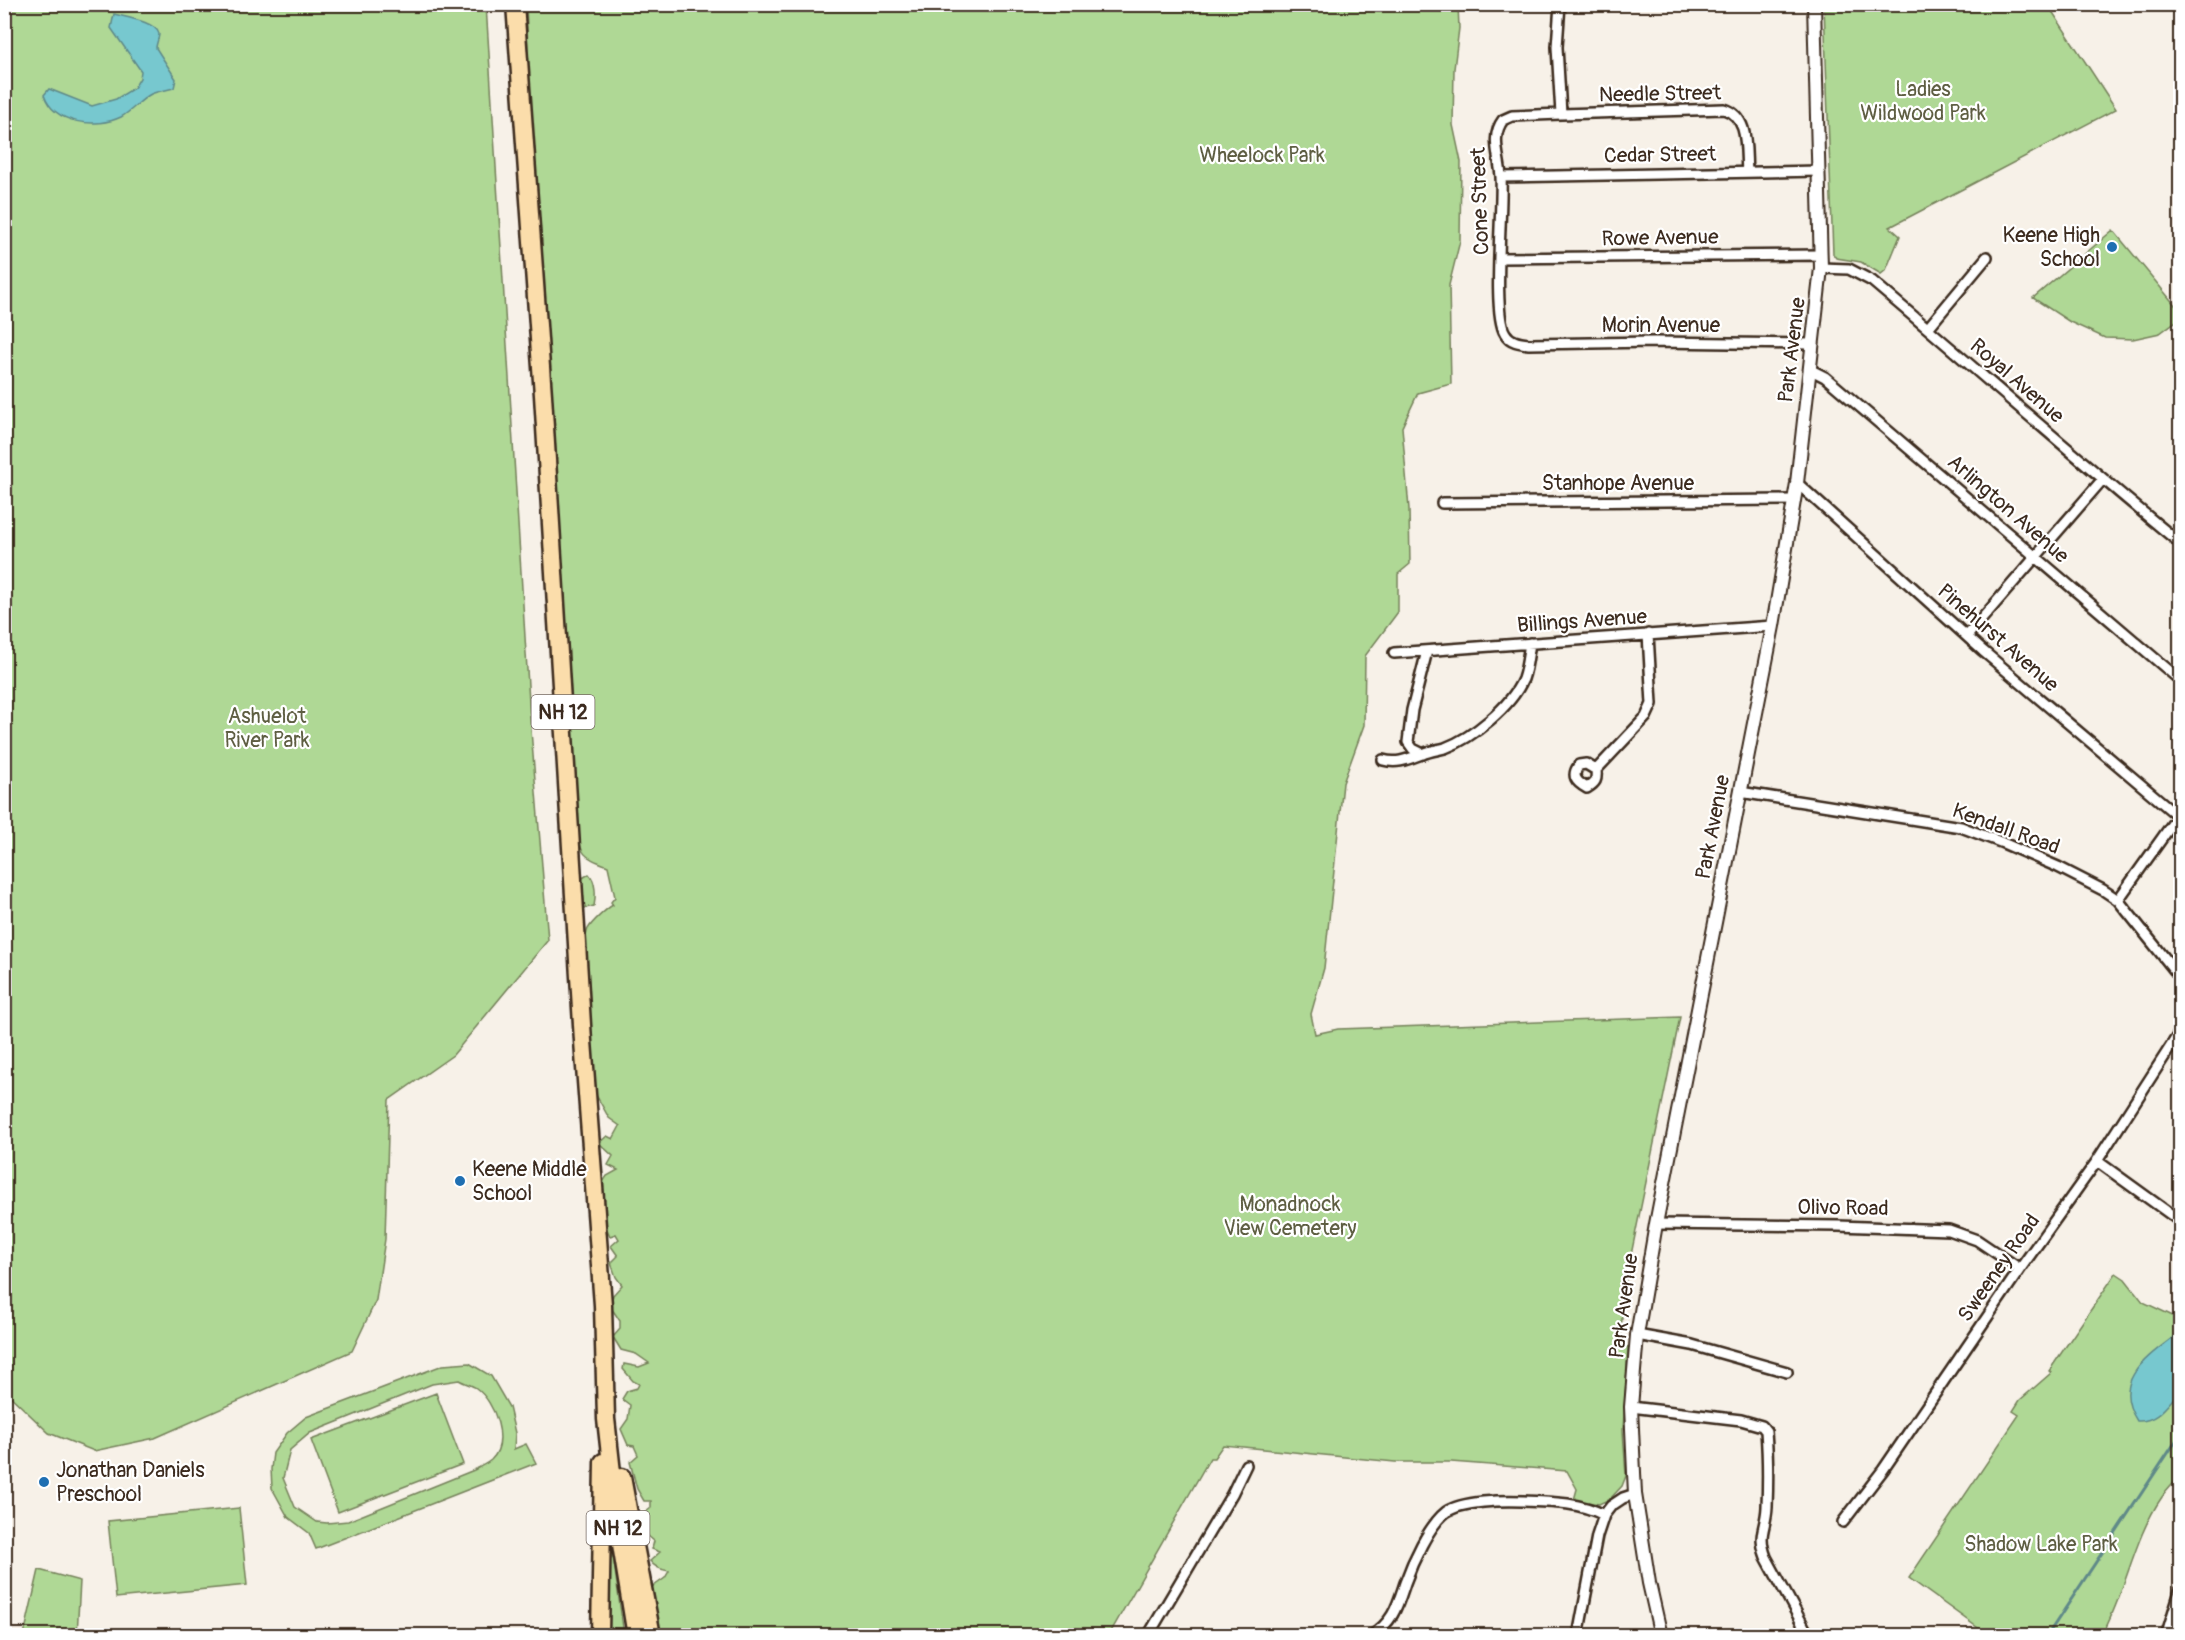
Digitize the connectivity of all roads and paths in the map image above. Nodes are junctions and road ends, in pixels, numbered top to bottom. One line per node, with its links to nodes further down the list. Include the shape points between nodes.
1 (515, 4): 43 (highway, NH 12, via 603,1305)
2 (1560, 4): 4 (street, via 1557,47)
3 (1814, 4): 5 (street, Park Avenue)
4 (1561, 114): 6 (street, Needle Street, via 1724,109 1742,123); 7 (street, Cone Street, via 1512,116 1503,120 1496,135)
5 (1819, 171): 6 (street, Cedar Street); 10 (street, Park Avenue)
6 (1747, 172): 7 (street, Cedar Street)
7 (1501, 177): 9 (street, Cone Street)
8 (1987, 257): 11 (street)
9 (1500, 258): 10 (street, Rowe Avenue); 12 (street, Cone Street, via 1501,322)
10 (1821, 261): 11 (street, Royal Avenue, via 1861,274); 13 (street, Park Avenue)
11 (1928, 328): 15 (street, Royal Avenue)
12 (1510, 339): 13 (street, Morin Avenue, via 1529,344)
13 (1812, 344): 14 (street, Park Avenue)
14 (1809, 369): 16 (street, Park Avenue); 20 (street, Arlington Avenue, via 1826,377)
15 (2103, 479): 19 (street, Royal Avenue); 20 (street)
16 (1797, 483): 17 (street, Park Avenue); 23 (street, Pinehurst Avenue)
17 (1794, 500): 18 (street, Stanhope Avenue); 21 (street, Park Avenue)
18 (1442, 503)
19 (2181, 543)
20 (2036, 558): 23 (street); 27 (street, Arlington Avenue)
21 (1773, 626): 22 (street, Billings Avenue); 31 (street, Park Avenue)
22 (1648, 634): 24 (street, Billings Avenue); 30 (street, via 1653,704 1646,717)
23 (1967, 636): 32 (street, Pinehurst Avenue)
24 (1530, 643): 25 (street, Billings Avenue); 28 (street, via 1522,681 1493,717 1460,741)
25 (1427, 651): 26 (street, Billings Avenue); 28 (street, via 1408,742)
26 (1394, 653)
27 (2181, 681)
28 (1423, 754): 29 (street, via 1405,761)
29 (1383, 760)
30 (1596, 770)
31 (1740, 792): 33 (street, Kendall Road, via 1961,827 2058,867); 38 (street, Park Avenue)
32 (2179, 814): 33 (street)
33 (2118, 900): 34 (street, Kendall Road)
34 (2181, 977)
35 (2181, 1032): 36 (street, Sweeney Road)
36 (2097, 1161): 37 (street); 39 (street, Sweeney Road)
37 (2181, 1221)
38 (1656, 1224): 39 (street, Olivo Road, via 1949,1230 1977,1240); 40 (street, Park Avenue)
39 (2020, 1269): 47 (street, Sweeney Road)
40 (1637, 1335): 41 (street, via 1703,1347); 42 (street, Park Avenue)
41 (1787, 1372)
42 (1632, 1407): 45 (street, Park Avenue); 56 (street, via 1741,1420 1766,1431 1767,1510 1761,1543)
43 (606, 1419): 49 (highway); 50 (highway, NH 12); 51 (highway, via 629,1511)
44 (1246, 1465): 52 (street)
45 (1635, 1494): 46 (street, via 1611,1506); 55 (street, Park Avenue)
46 (1604, 1515): 53 (street, via 1590,1508 1510,1500 1447,1512 1414,1560 1392,1616); 54 (street)
47 (1843, 1522)
48 (2181, 1591): 57 (street)
49 (600, 1635)
50 (636, 1635)
51 (652, 1635)
52 (1148, 1635)
53 (1371, 1635)
54 (1578, 1635)
55 (1661, 1635)
56 (1809, 1635)
57 (2166, 1635)

